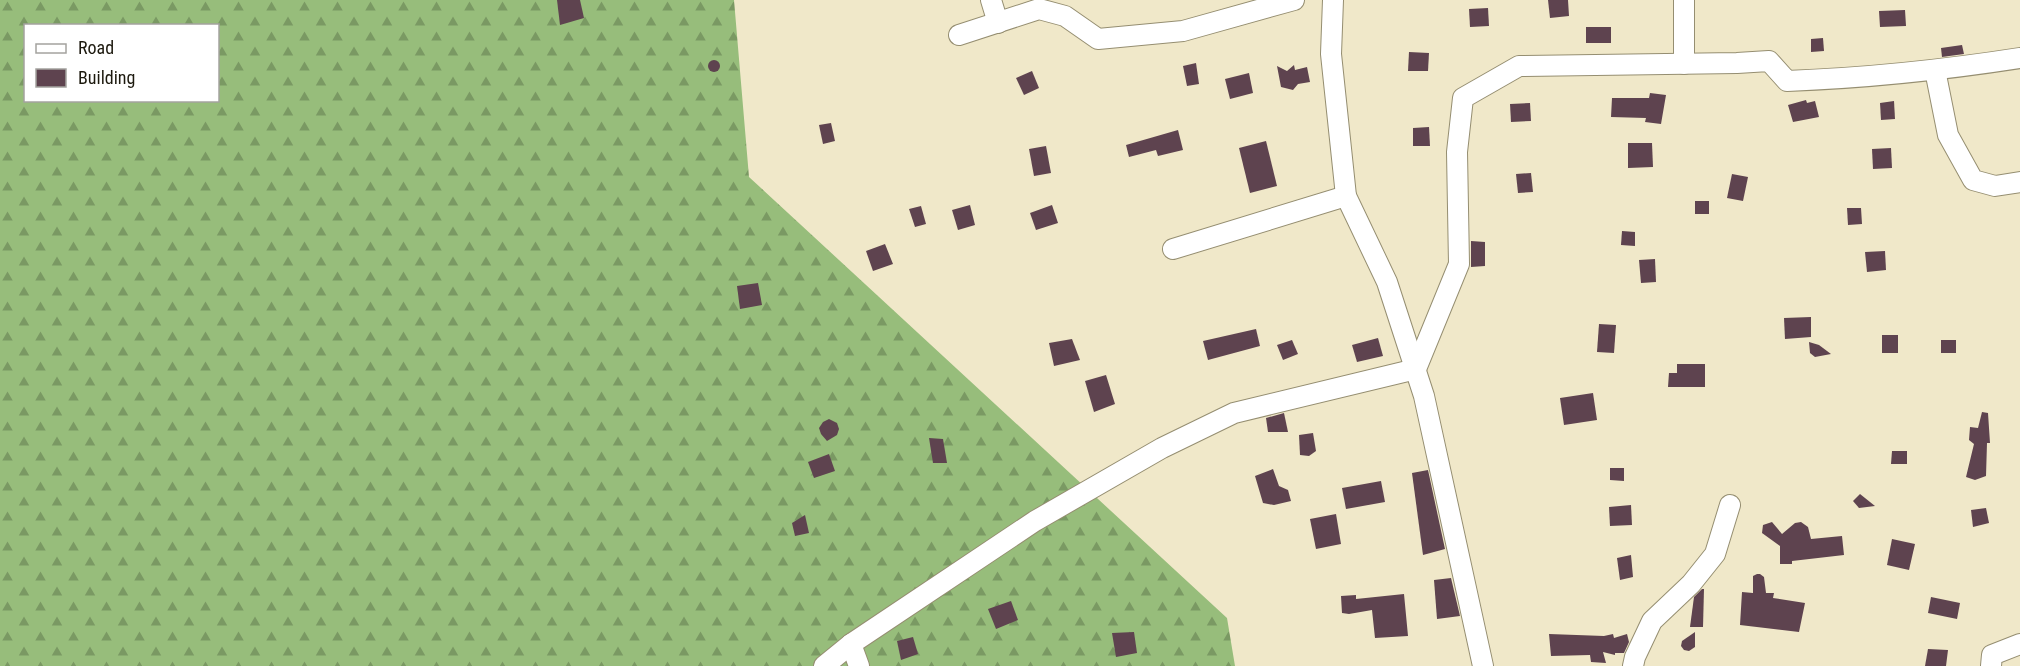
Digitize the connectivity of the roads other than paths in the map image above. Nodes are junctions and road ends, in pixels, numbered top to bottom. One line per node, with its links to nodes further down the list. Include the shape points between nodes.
1 (991, 0): 5 (street)
2 (1294, 0): 5 (street, via 1183,31 1098,39 1065,16 1040,9)
3 (1334, 0): 11 (street, via 1332,54)
4 (1684, 0): 8 (street)
5 (998, 23): 6 (street)
6 (959, 35)
7 (2020, 58): 9 (street)
8 (1684, 64): 9 (street, via 1769,61 1786,81); 13 (street, via 1519,66 1463,98 1457,152 1459,264)
9 (1935, 70): 10 (street, via 1948,135 1973,180 1995,186)
10 (2020, 182)
11 (1346, 196): 12 (street); 13 (street, via 1387,282)
12 (1173, 249)
13 (1416, 369): 15 (street, via 1234,413 1162,448 1035,521); 19 (street)
14 (1730, 505): 20 (street, via 1715,554 1691,584 1652,621)
15 (850, 644): 17 (street); 18 (street)
16 (2020, 644): 21 (street, via 1992,656)
17 (824, 666)
18 (859, 666)
19 (1483, 666)
20 (1633, 666)
21 (1991, 666)

